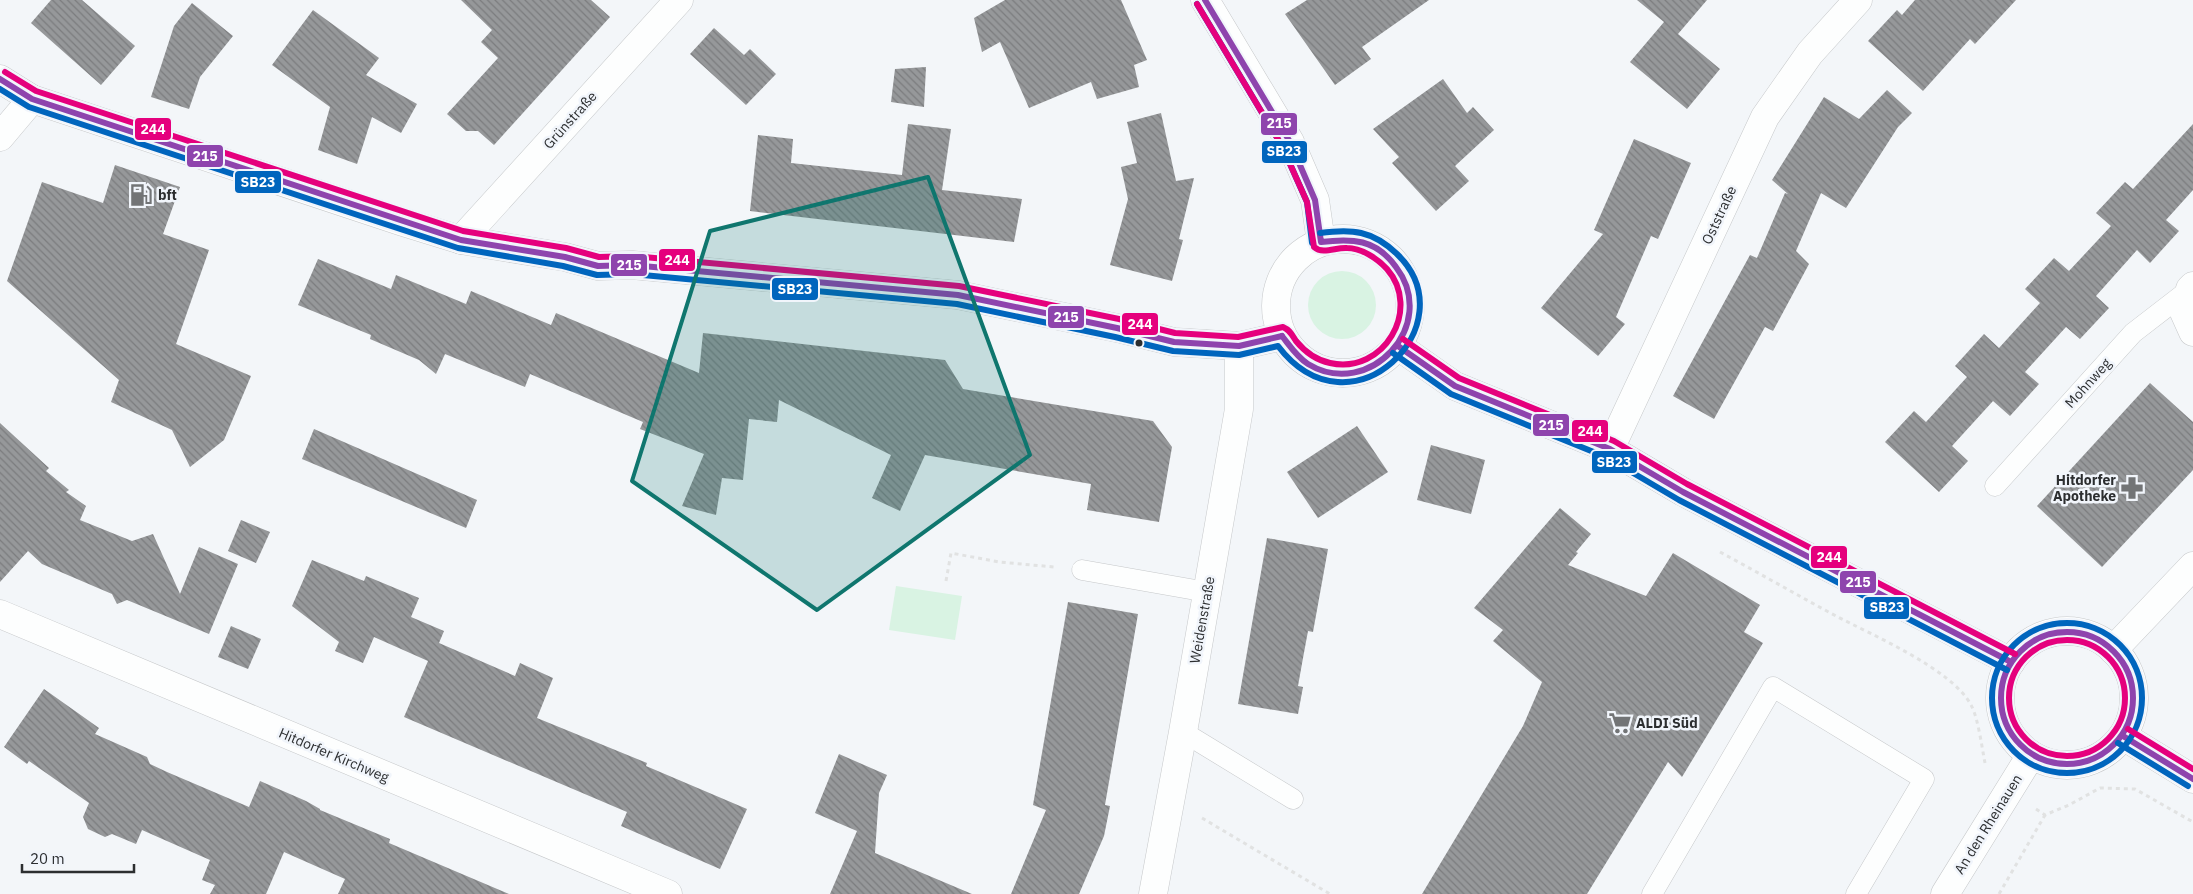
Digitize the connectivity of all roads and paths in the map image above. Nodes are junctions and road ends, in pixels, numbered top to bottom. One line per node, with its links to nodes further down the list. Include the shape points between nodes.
1 (679, 0): 7 (street, Grünstraße)
2 (1205, 0): 8 (street, via 1290,142 1315,200)
3 (1858, 0): 14 (street, Oststraße, via 1810,53 1766,117)
4 (0, 78): 5 (street)
5 (32, 98): 6 (street); 7 (street)
6 (0, 137)
7 (461, 240): 12 (street, via 565,257 598,266 632,264 958,295 1174,342)
8 (1322, 242): 11 (street, via 1297,256 1280,280 1275,308); 13 (street, via 1349,239 1376,248 1397,266 1409,292 1409,320)
9 (2191, 288): 10 (street, Mohnweg, via 2184,312); 15 (lane, Mohnweg, via 2133,332)
10 (2193, 332)
11 (1282, 336): 12 (street); 13 (street, via 1295,354 1314,368 1337,374 1360,372 1381,362)
12 (1239, 346): 20 (street, Weidenstraße, via 1239,409)
13 (1398, 346): 14 (street, via 1455,386)
14 (1610, 449): 23 (street, via 1683,492)
15 (1995, 486)
16 (1718, 550): 28 (path, via 1904,650 1963,693 1972,706 1986,767)
17 (2193, 566): 22 (street)
18 (1082, 570): 19 (path, via 1000,562 952,553); 20 (lane)
19 (946, 582)
20 (1207, 592): 24 (street, Weidenstraße)
21 (0, 614): 33 (street, Hitdorfer Kirchweg)
22 (2113, 650): 23 (street, via 2093,636 2071,631 2047,634 2026,645); 25 (street, via 2127,668 2134,691 2133,714)
23 (2011, 662): 26 (street, via 2002,681 2000,702 2004,723)
24 (1184, 732): 29 (lane); 30 (street, Weidenstraße)
25 (2123, 736): 26 (street, via 2109,751 2091,761 2071,766 2050,763); 27 (street)
26 (2031, 755): 28 (street, An den Rheinauen)
27 (2193, 780)
28 (2008, 790): 31 (path); 38 (street, An den Rheinauen)
29 (1293, 799)
30 (1171, 800): 34 (street, Weidenstraße); 35 (path)
31 (2045, 815): 32 (path, via 2100,788 2135,789); 39 (path)
32 (2193, 822)
33 (668, 894)
34 (1153, 894)
35 (1330, 894)
36 (1652, 894): 37 (lane, via 1773,687 1924,779)
37 (1856, 894)
38 (1946, 894)
39 (1999, 894)

